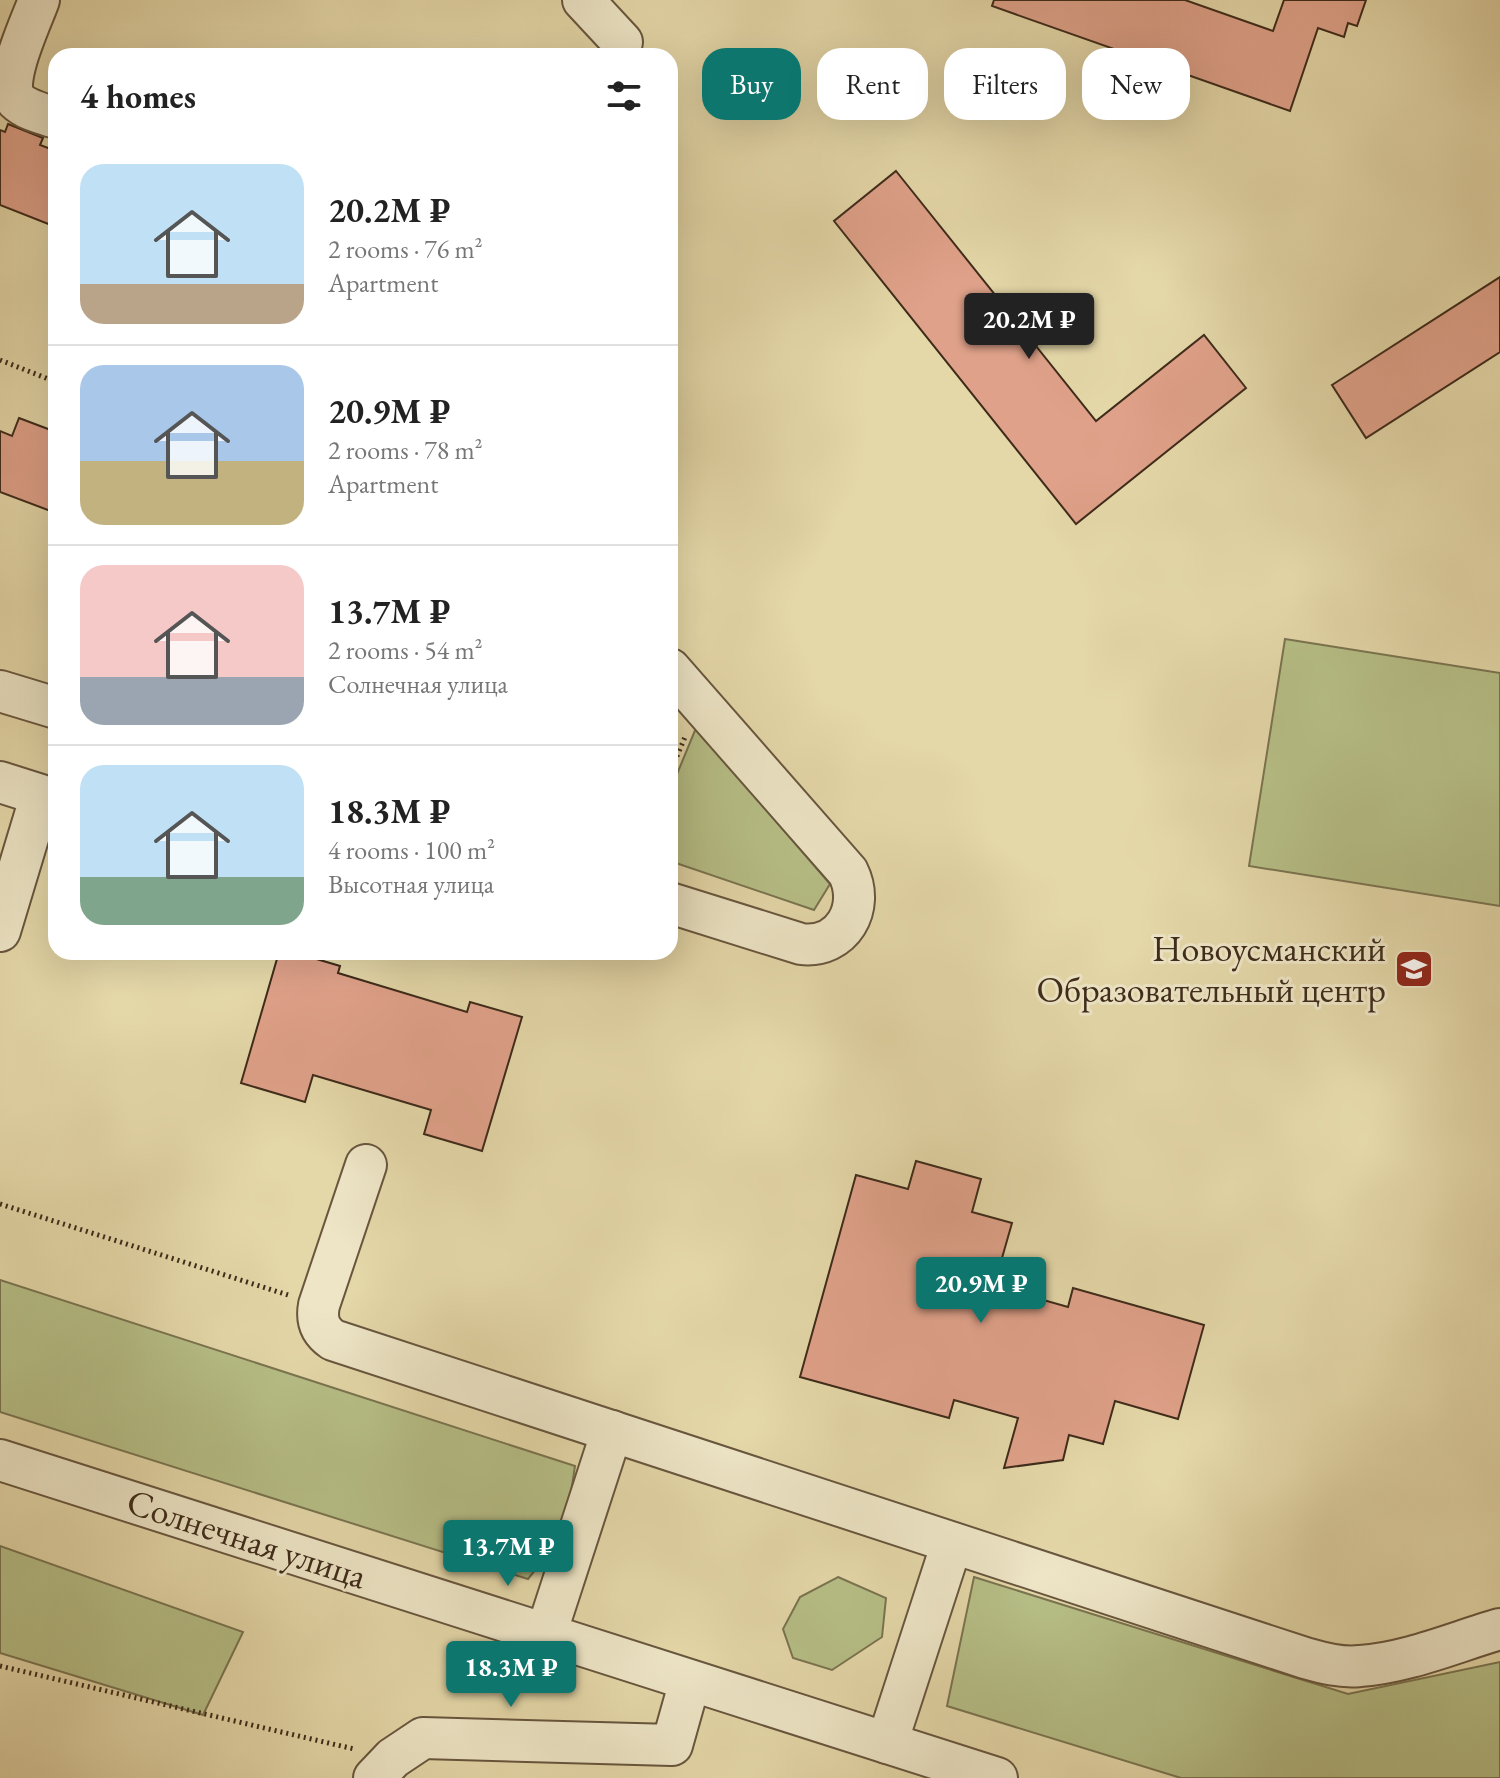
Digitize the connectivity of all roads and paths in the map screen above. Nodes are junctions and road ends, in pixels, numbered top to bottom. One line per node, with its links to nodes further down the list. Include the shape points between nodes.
1 (39, 0): 4 (street, via 11,86 24,107)
2 (583, 0): 3 (street)
3 (622, 42)
4 (48, 115)
5 (0, 360): 6 (path)
6 (48, 379)
7 (678, 678): 12 (street, via 848,872 855,899 839,933 830,943 815,946)
8 (0, 691): 9 (street)
9 (48, 706)
10 (0, 782): 11 (street)
11 (48, 785): 13 (street)
12 (678, 906)
13 (0, 931)
14 (366, 1165): 16 (street)
15 (0, 1204): 16 (path)
16 (319, 1305): 17 (street, via 323,1333 333,1340)
17 (612, 1431): 19 (street); 21 (street)
18 (0, 1460): 21 (street, Солнечная улица)
19 (952, 1543): 20 (street, via 1333,1665 1392,1661); 24 (street)
20 (1500, 1629)
21 (546, 1634): 23 (street, Солнечная улица)
22 (0, 1666): 26 (path)
23 (690, 1681): 24 (street, Солнечная улица); 25 (street)
24 (887, 1743): 27 (street, Солнечная улица)
25 (673, 1762): 26 (street, via 423,1738)
26 (383, 1768)
27 (997, 1778)

